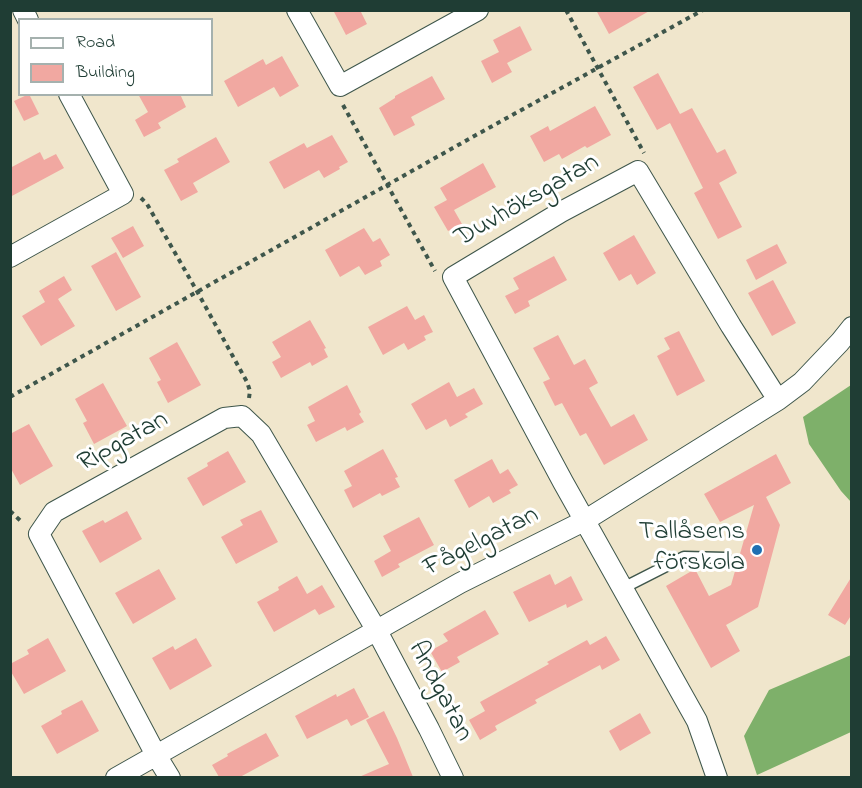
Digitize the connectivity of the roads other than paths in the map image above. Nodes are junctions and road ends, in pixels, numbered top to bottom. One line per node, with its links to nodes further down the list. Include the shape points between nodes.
1 (297, 10): 2 (street, via 340,86)
2 (478, 10)
3 (70, 96): 4 (street, via 123,194)
4 (10, 257)
5 (852, 327): 6 (street, Fågelgatan, via 802,382)
6 (778, 400): 7 (street, Fågelgatan); 7 (street, Duvhöksgatan, via 639,171 453,277)
7 (584, 521): 9 (street, Duvhöksgatan); 10 (street, Fågelgatan, via 460,583)
8 (726, 558): 9 (lane, via 684,557)
9 (623, 588): 15 (street, Duvhöksgatan, via 697,721)
10 (377, 631): 11 (street, Fågelgatan); 11 (street, Ripgatan, via 261,434 242,416 224,418 54,512 39,534); 14 (street, Andgatan)
11 (156, 755): 12 (street, Fågelgatan); 13 (street)
12 (116, 777)
13 (170, 777)
14 (453, 777)
15 (717, 777)

